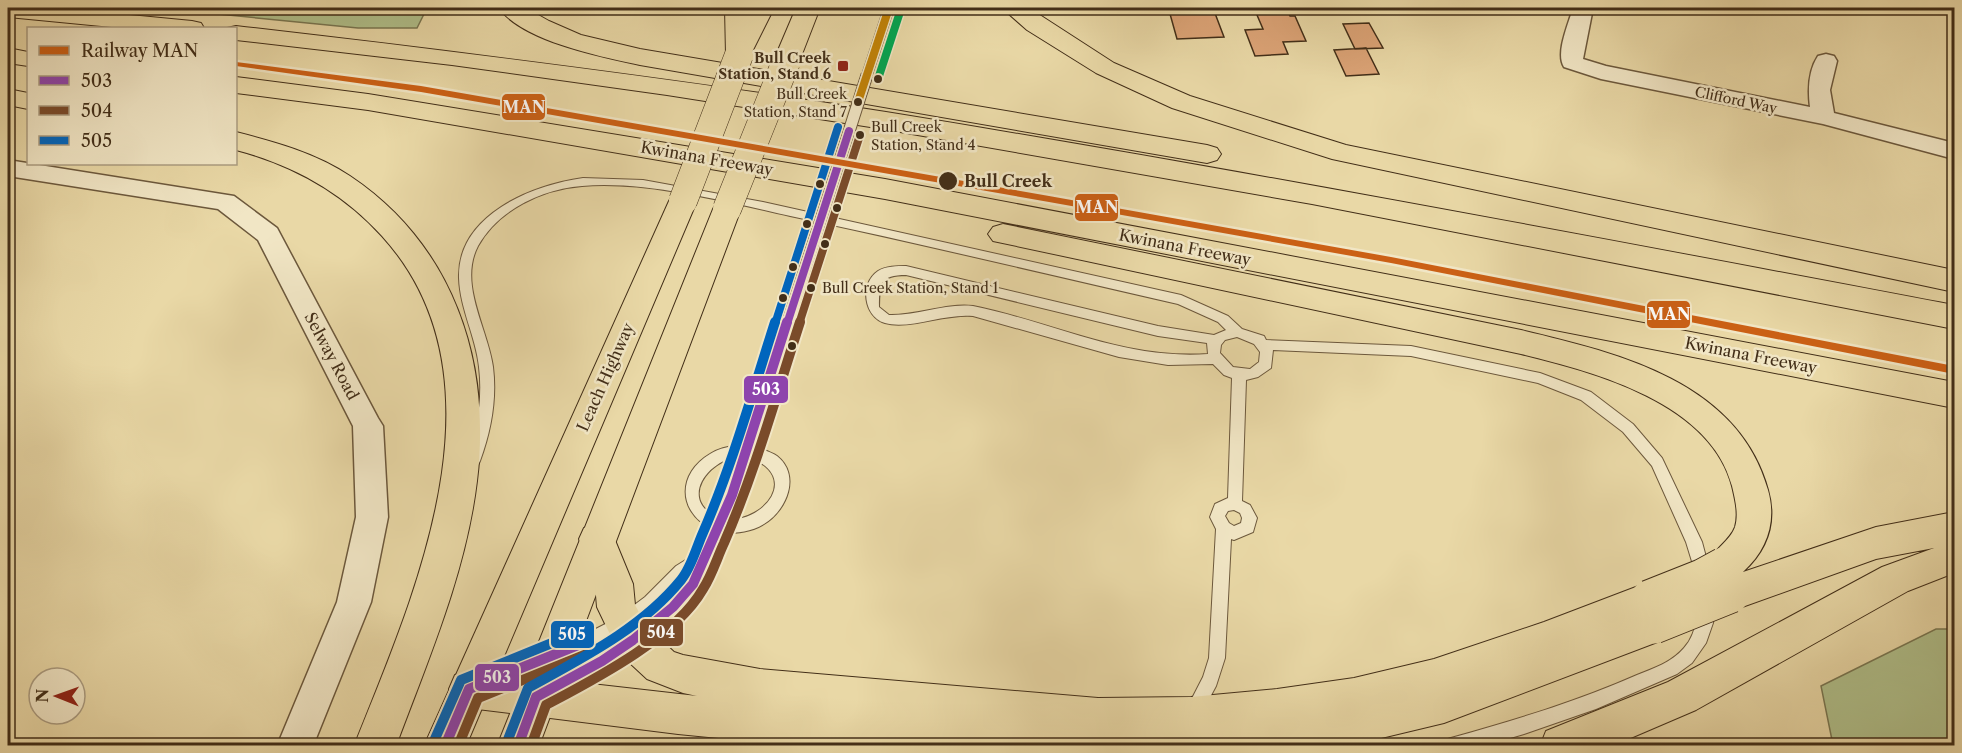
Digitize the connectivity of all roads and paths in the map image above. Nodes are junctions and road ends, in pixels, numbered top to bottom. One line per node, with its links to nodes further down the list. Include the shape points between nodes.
1 (511, 8): 24 (highway, via 560,36 631,56 1132,139)
2 (737, 8): 11 (highway)
3 (762, 8): 11 (highway, Leach Highway)
4 (808, 8): 38 (highway, bridge)
5 (889, 8): 32 (lane, bridge)
6 (1014, 8): 23 (highway, via 1105,68 1181,102 1342,153)
7 (1583, 8): 18 (street, Clifford Way, via 1572,62 1601,72)
8 (8, 10): 9 (highway)
9 (182, 27)
10 (237, 33): 25 (highway, via 649,85 955,133 1446,220)
11 (739, 55): 44 (highway, Leach Highway, bridge, via 683,201)
12 (8, 57): 13 (highway)
13 (27, 59)
14 (1826, 61): 18 (street, via 1819,90)
15 (237, 85): 20 (highway, Kwinana Freeway, via 368,102)
16 (8, 97): 17 (highway)
17 (27, 101)
18 (1822, 117): 21 (street, Clifford Way)
19 (237, 141): 34 (highway, via 267,149 340,183 378,212 411,248 435,288 457,351 465,411)
20 (646, 148): 31 (highway, Kwinana Freeway, via 885,189); 40 (highway, via 978,229 1504,339 1623,371 1687,404 1722,436 1737,457 1751,493 1754,523)
21 (1954, 151)
22 (8, 168): 48 (street, Selway Road, via 225,202 267,234 368,426 372,517 354,602)
23 (1954, 281)
24 (1954, 310)
25 (1954, 317)
26 (1238, 332): 27 (lane); 28 (lane); 34 (lane, via 1223,319 1181,300 778,209 627,182 556,186 512,205 495,218 470,251 467,291 486,366 487,401 483,437)
27 (1216, 340): 29 (lane, via 1212,349); 29 (lane, via 1158,331 898,269 880,274 872,294 877,314 892,320 941,310 973,311 1154,358)
28 (1263, 345): 30 (lane, via 1268,357 1262,369); 52 (lane, via 1411,351 1560,385 1586,396 1628,428 1657,462 1678,505 1704,579 1707,620 1696,646 1680,664 1623,692 1552,718)
29 (1215, 359): 30 (lane, via 1224,369)
30 (1239, 374): 33 (lane)
31 (1954, 395)
32 (747, 450): 35 (lane); 35 (lane, via 732,451 712,460 697,475 692,488 697,512); 35 (lane, via 761,453 776,464 784,481 782,493 775,506 758,520 735,527)
33 (1235, 504): 36 (lane, via 1224,505 1218,512 1218,521); 36 (lane, via 1248,513 1248,527 1234,533)
34 (454, 510): 49 (highway, via 434,587)
35 (720, 526): 42 (lane, via 693,584 673,607)
36 (1224, 528): 46 (lane, via 1217,658)
37 (1954, 528): 40 (highway)
38 (597, 539): 42 (highway, via 614,584 616,607); 43 (highway)
39 (1954, 557): 53 (highway, via 1895,579 1682,696)
40 (1728, 580): 41 (highway, bridge)
41 (1652, 612): 46 (highway, via 1544,640 1434,678 1354,698); 47 (highway, via 1444,703 1327,730 1187,743)
42 (628, 631): 43 (lane, via 592,639); 45 (lane, via 602,661); 46 (highway, via 661,666 737,684 1098,718)
43 (552, 656): 44 (lane); 45 (highway)
44 (469, 689): 45 (highway); 50 (highway, Leach Highway)
45 (536, 697): 47 (highway); 51 (highway)
46 (1191, 717)
47 (994, 743)
48 (295, 746)
49 (375, 746)
50 (445, 746)
51 (518, 746)
52 (1451, 746)
53 (1561, 746)

